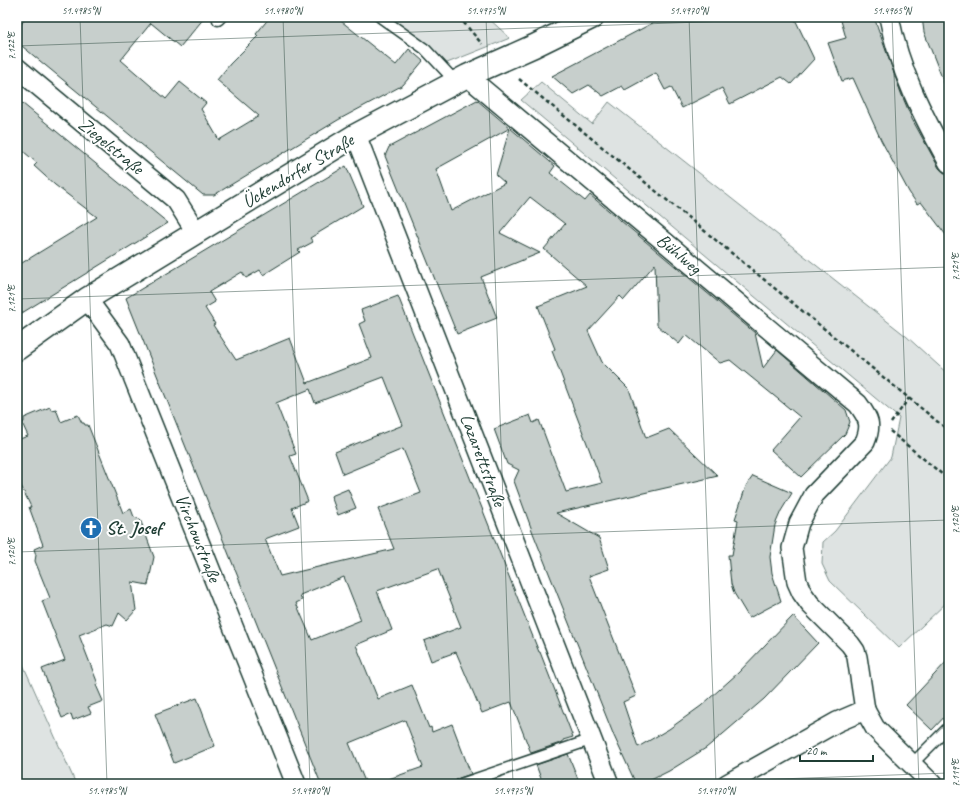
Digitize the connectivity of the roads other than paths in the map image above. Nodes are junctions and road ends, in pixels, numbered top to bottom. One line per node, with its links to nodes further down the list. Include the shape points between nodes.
1 (380, 17): 5 (lane)
2 (593, 17): 5 (main road, Ückendorfer Straße)
3 (889, 17): 7 (street, via 893,40 913,93 924,119)
4 (17, 68): 8 (street, Ziegelstraße, via 176,200)
5 (461, 79): 6 (main road, Ückendorfer Straße); 11 (street, Bühlweg, via 858,404 874,433 814,495 799,523 792,548 797,582 802,593 855,650)
6 (356, 135): 8 (main road, Ückendorfer Straße); 13 (street, Lazarettstraße)
7 (949, 163)
8 (196, 232): 9 (main road, Ückendorfer Straße)
9 (87, 299): 10 (main road, Ückendorfer Straße); 15 (street, Virchowstraße, via 120,344)
10 (17, 349)
11 (865, 710): 14 (street, via 875,728); 18 (street, via 837,722)
12 (949, 727): 14 (lane)
13 (592, 739): 16 (lane); 17 (street, Lazarettstraße)
14 (912, 764): 19 (street)
15 (296, 784)
16 (461, 784)
17 (610, 784)
18 (727, 784)
19 (932, 784)

